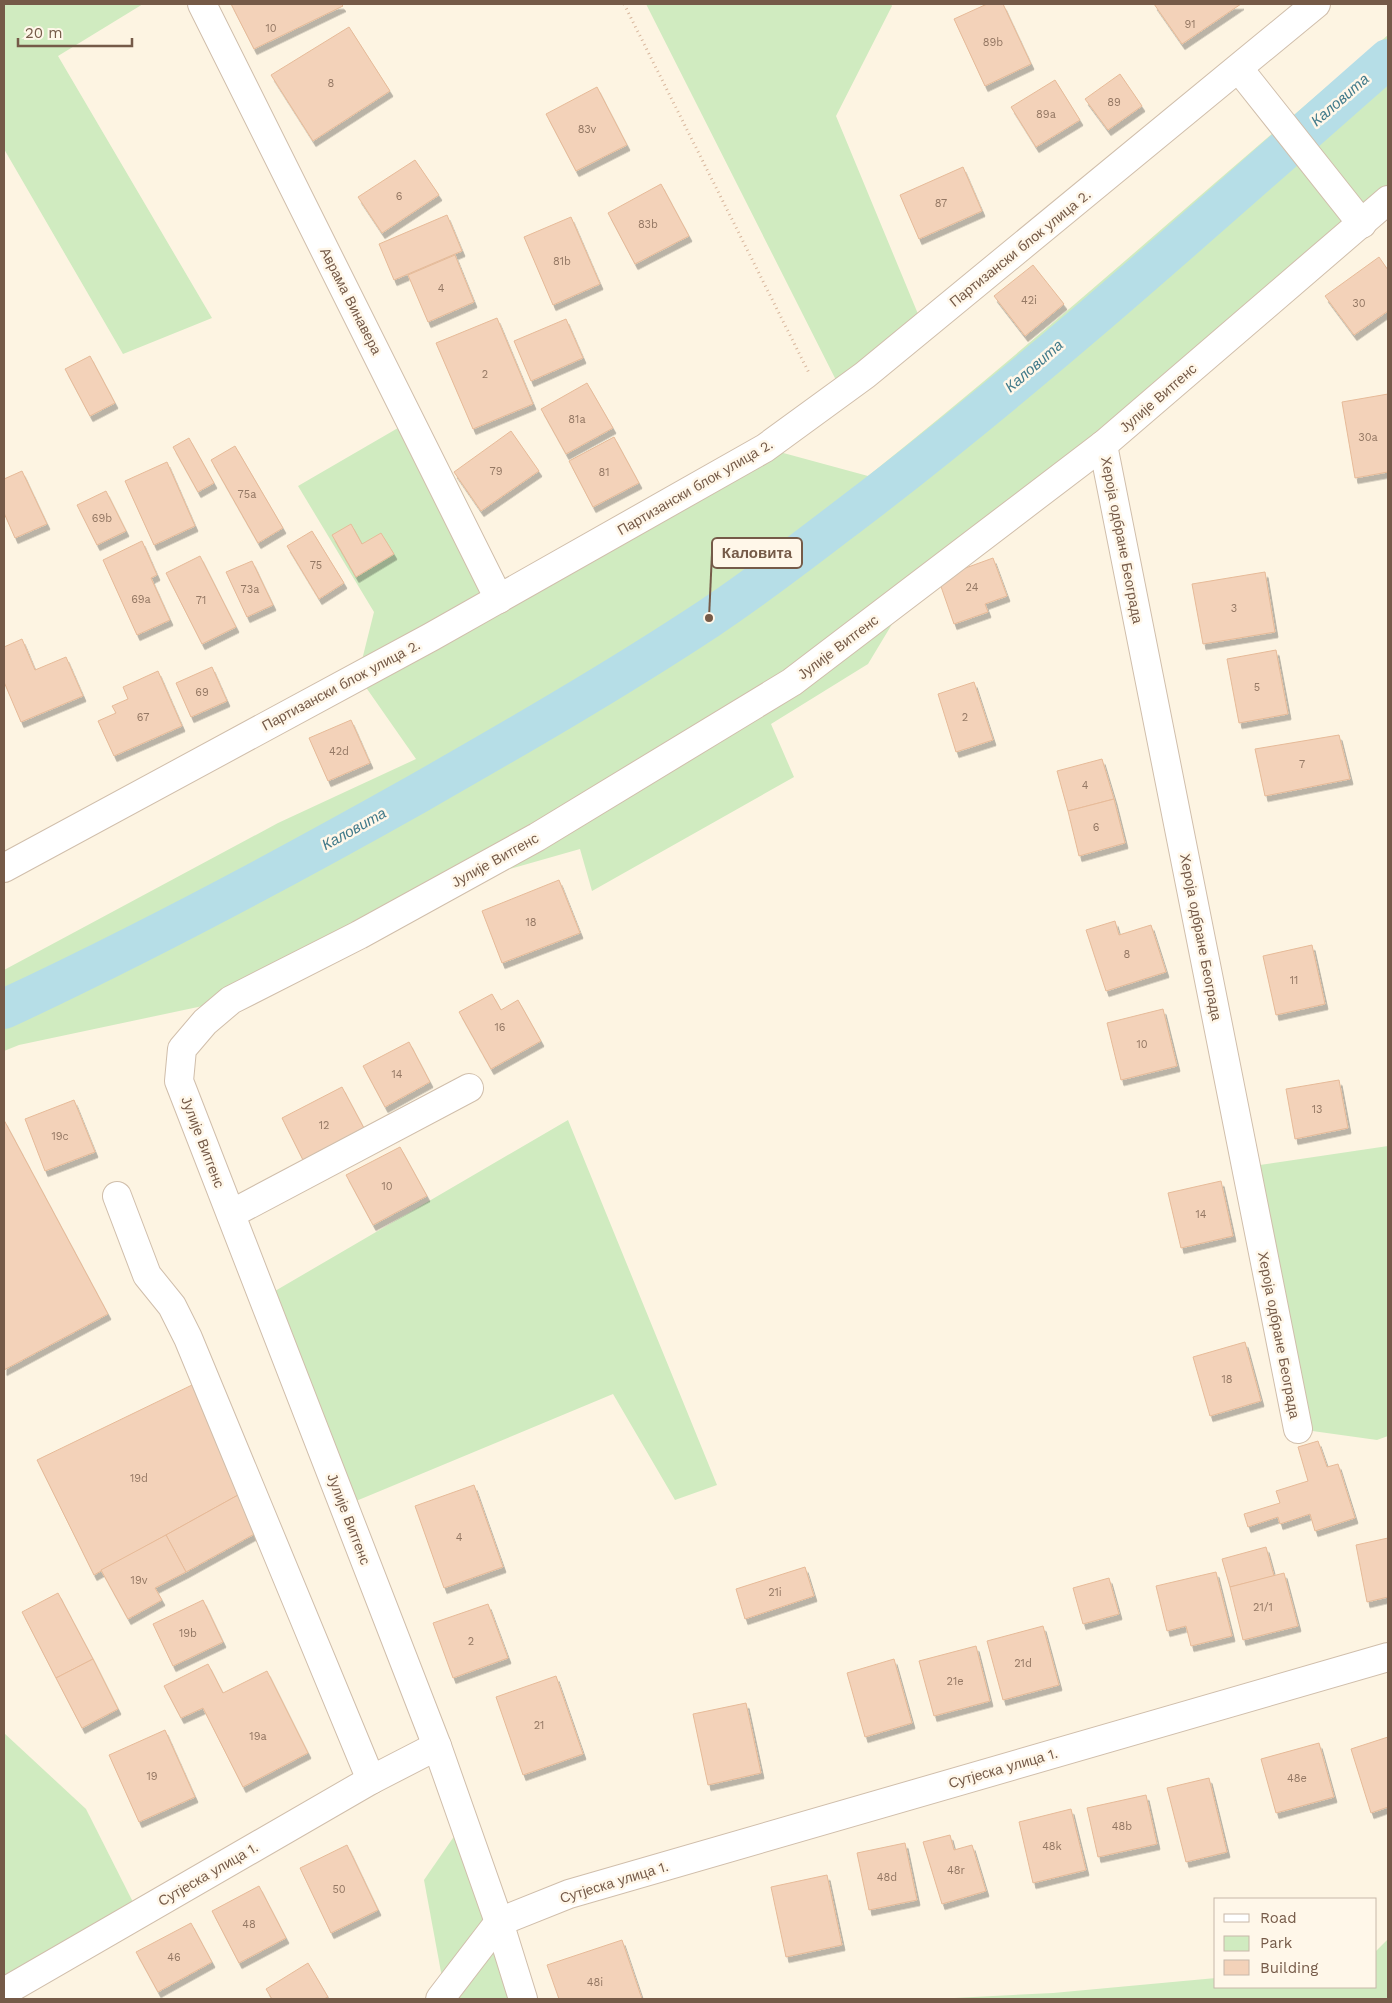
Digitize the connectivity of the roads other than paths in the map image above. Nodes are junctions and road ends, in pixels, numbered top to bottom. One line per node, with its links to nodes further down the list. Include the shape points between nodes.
1 (202, 4): 7 (street, Аврама Винавера)
2 (1316, 4): 3 (street, Партизански блок улица 2.)
3 (1239, 68): 5 (street); 7 (street, Партизански блок улица 2., via 825,405 765,448)
4 (1388, 200): 5 (street, Јулије Витгенс)
5 (1362, 224): 6 (street, Јулије Витгенс)
6 (1103, 445): 11 (street, Јулије Витгенс, via 792,682 537,837 359,935 231,1000 205,1022 182,1049 179,1081); 12 (street, Хероја одбране Београда)
7 (499, 599): 8 (street, Партизански блок улица 2.)
8 (4, 868)
9 (469, 1088): 11 (street)
10 (117, 1196): 15 (street, via 148,1275 172,1306 188,1338)
11 (231, 1214): 14 (street, Јулије Витгенс)
12 (1298, 1430)
13 (1388, 1657): 16 (street, Сутјеска улица 1., via 569,1894)
14 (437, 1746): 15 (street, Сутјеска улица 1.); 16 (street)
15 (371, 1780): 17 (street, Сутјеска улица 1.)
16 (499, 1922): 18 (street); 19 (street)
17 (4, 1992)
18 (440, 1999)
19 (524, 1999)

